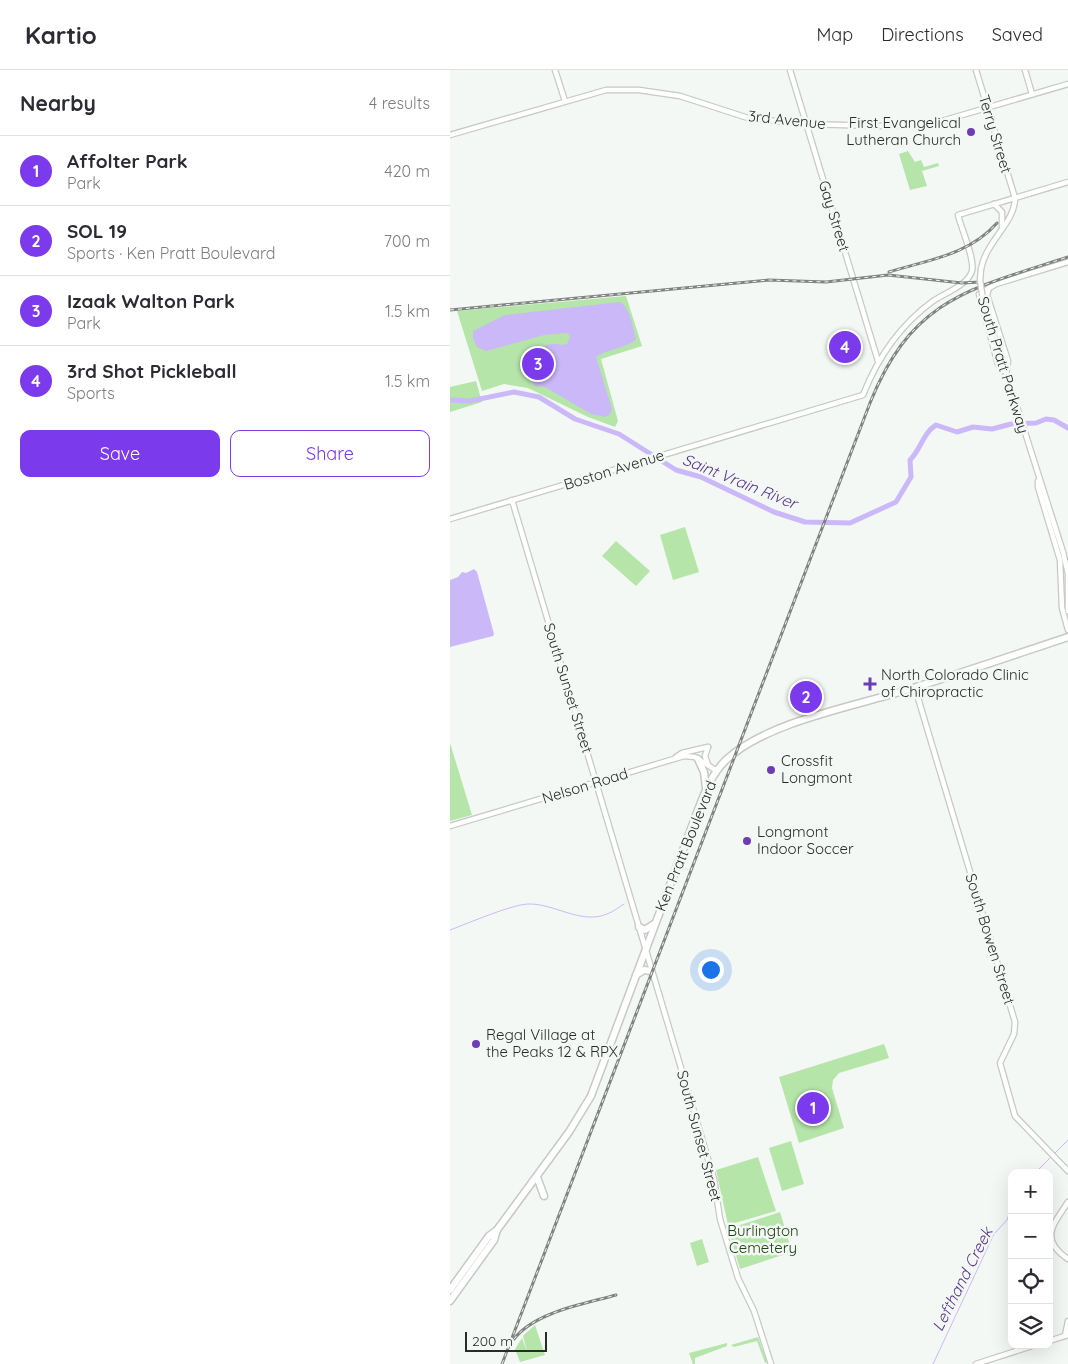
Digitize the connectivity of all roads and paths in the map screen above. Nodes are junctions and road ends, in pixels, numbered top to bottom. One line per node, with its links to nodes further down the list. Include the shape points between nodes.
1 (556, 70): 7 (street)
2 (790, 70): 9 (street, Gay Street)
3 (976, 70): 8 (street, Terry Street)
4 (1025, 70): 6 (street)
5 (1068, 84): 6 (street, 3rd Avenue)
6 (1032, 94): 8 (street, 3rd Avenue)
7 (565, 101): 9 (street, 3rd Avenue, via 606,90 639,90 688,98 748,118); 10 (street, 3rd Avenue)
8 (987, 108): 9 (street, 3rd Avenue, via 930,124); 12 (street, Terry Street)
9 (806, 124): 19 (street, Gay Street)
10 (450, 135)
11 (1068, 182): 12 (street)
12 (1015, 198): 13 (street); 16 (street, South Pratt Parkway, via 1012,214)
13 (994, 204): 14 (street); 16 (street, via 1002,212)
14 (972, 211): 15 (street, via 962,218); 15 (street, via 958,215)
15 (962, 229): 19 (street, via 972,269 966,280 909,322)
16 (1000, 231): 20 (street, South Pratt Parkway, bridge, via 985,253 980,280)
17 (1068, 262): 18 (street)
18 (992, 286): 20 (street, via 987,293 1008,361); 20 (street, via 980,292 979,300 998,364)
19 (878, 361): 22 (street, Boston Avenue, via 863,395)
20 (1006, 375): 21 (street, South Pratt Parkway)
21 (1038, 479): 24 (street, South Pratt Parkway, via 1066,564); 25 (street, South Pratt Parkway, via 1060,560 1062,608)
22 (512, 500): 23 (street, Boston Avenue); 32 (street, South Sunset Street)
23 (450, 518)
24 (1068, 611)
25 (1068, 630)
26 (1068, 637): 27 (highway, Ken Pratt Boulevard)
27 (915, 688): 31 (highway, Ken Pratt Boulevard, via 779,728 742,748); 40 (street, South Bowen Street, via 1015,1022 1014,1034 1001,1058 1002,1074 1018,1121)
28 (698, 759): 29 (street, Nelson Road, via 688,756); 30 (street); 33 (highway)
29 (672, 760): 30 (street, via 682,753 708,747 705,756); 32 (street, Nelson Road)
30 (708, 766): 31 (street)
31 (717, 771): 33 (highway, Ken Pratt Boulevard)
32 (596, 782): 34 (street, Nelson Road); 36 (street, South Sunset Street)
33 (706, 789): 35 (highway, Ken Pratt Boulevard)
34 (450, 826)
35 (655, 923): 36 (highway, via 645,930); 37 (highway, Ken Pratt Boulevard)
36 (639, 927): 37 (street, South Sunset Street)
37 (645, 948): 38 (street, South Sunset Street); 39 (highway, Ken Pratt Boulevard)
38 (652, 974): 39 (highway, via 644,970); 52 (street, South Sunset Street, via 714,1179 722,1226)
39 (635, 976): 41 (highway, Ken Pratt Boulevard, via 591,1096)
40 (1068, 1171)
41 (537, 1177): 42 (highway); 44 (highway, Ken Pratt Boulevard)
42 (544, 1196)
43 (1068, 1202): 45 (street, via 1052,1227 1051,1237 1054,1247)
44 (497, 1230): 46 (highway, Ken Pratt Boulevard, via 489,1236); 47 (highway, Ken Pratt Boulevard, via 494,1240)
45 (1068, 1259)
46 (450, 1290)
47 (450, 1301)
48 (1068, 1321): 49 (street)
49 (1066, 1335): 50 (street)
50 (1053, 1340)
51 (1023, 1349): 53 (street)
52 (771, 1364)
53 (976, 1364)

